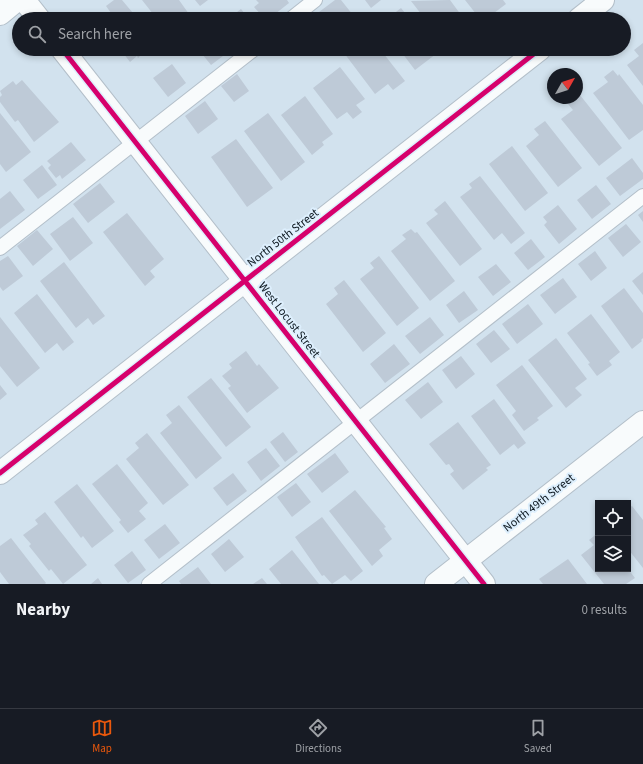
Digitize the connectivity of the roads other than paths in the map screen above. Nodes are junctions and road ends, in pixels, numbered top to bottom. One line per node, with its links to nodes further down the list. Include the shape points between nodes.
1 (17, 0): 8 (street)
2 (24, 0): 5 (street)
3 (315, 0): 6 (lane)
4 (603, 0): 7 (street)
5 (33, 12)
6 (300, 12)
7 (588, 12)
8 (0, 14)
9 (68, 56): 12 (street, West Locust Street)
10 (245, 56): 12 (lane)
11 (531, 56): 15 (street, North 50th Street)
12 (136, 142): 14 (lane); 15 (street, West Locust Street)
13 (643, 196): 16 (lane)
14 (0, 248)
15 (245, 281): 16 (street, West Locust Street); 18 (street, North 50th Street)
16 (356, 422): 19 (street, West Locust Street); 20 (lane)
17 (643, 422): 19 (street, North 49th Street)
18 (0, 473)
19 (466, 560): 21 (street, North 49th Street); 22 (street, West Locust Street)
20 (149, 584)
21 (436, 584)
22 (484, 584)

